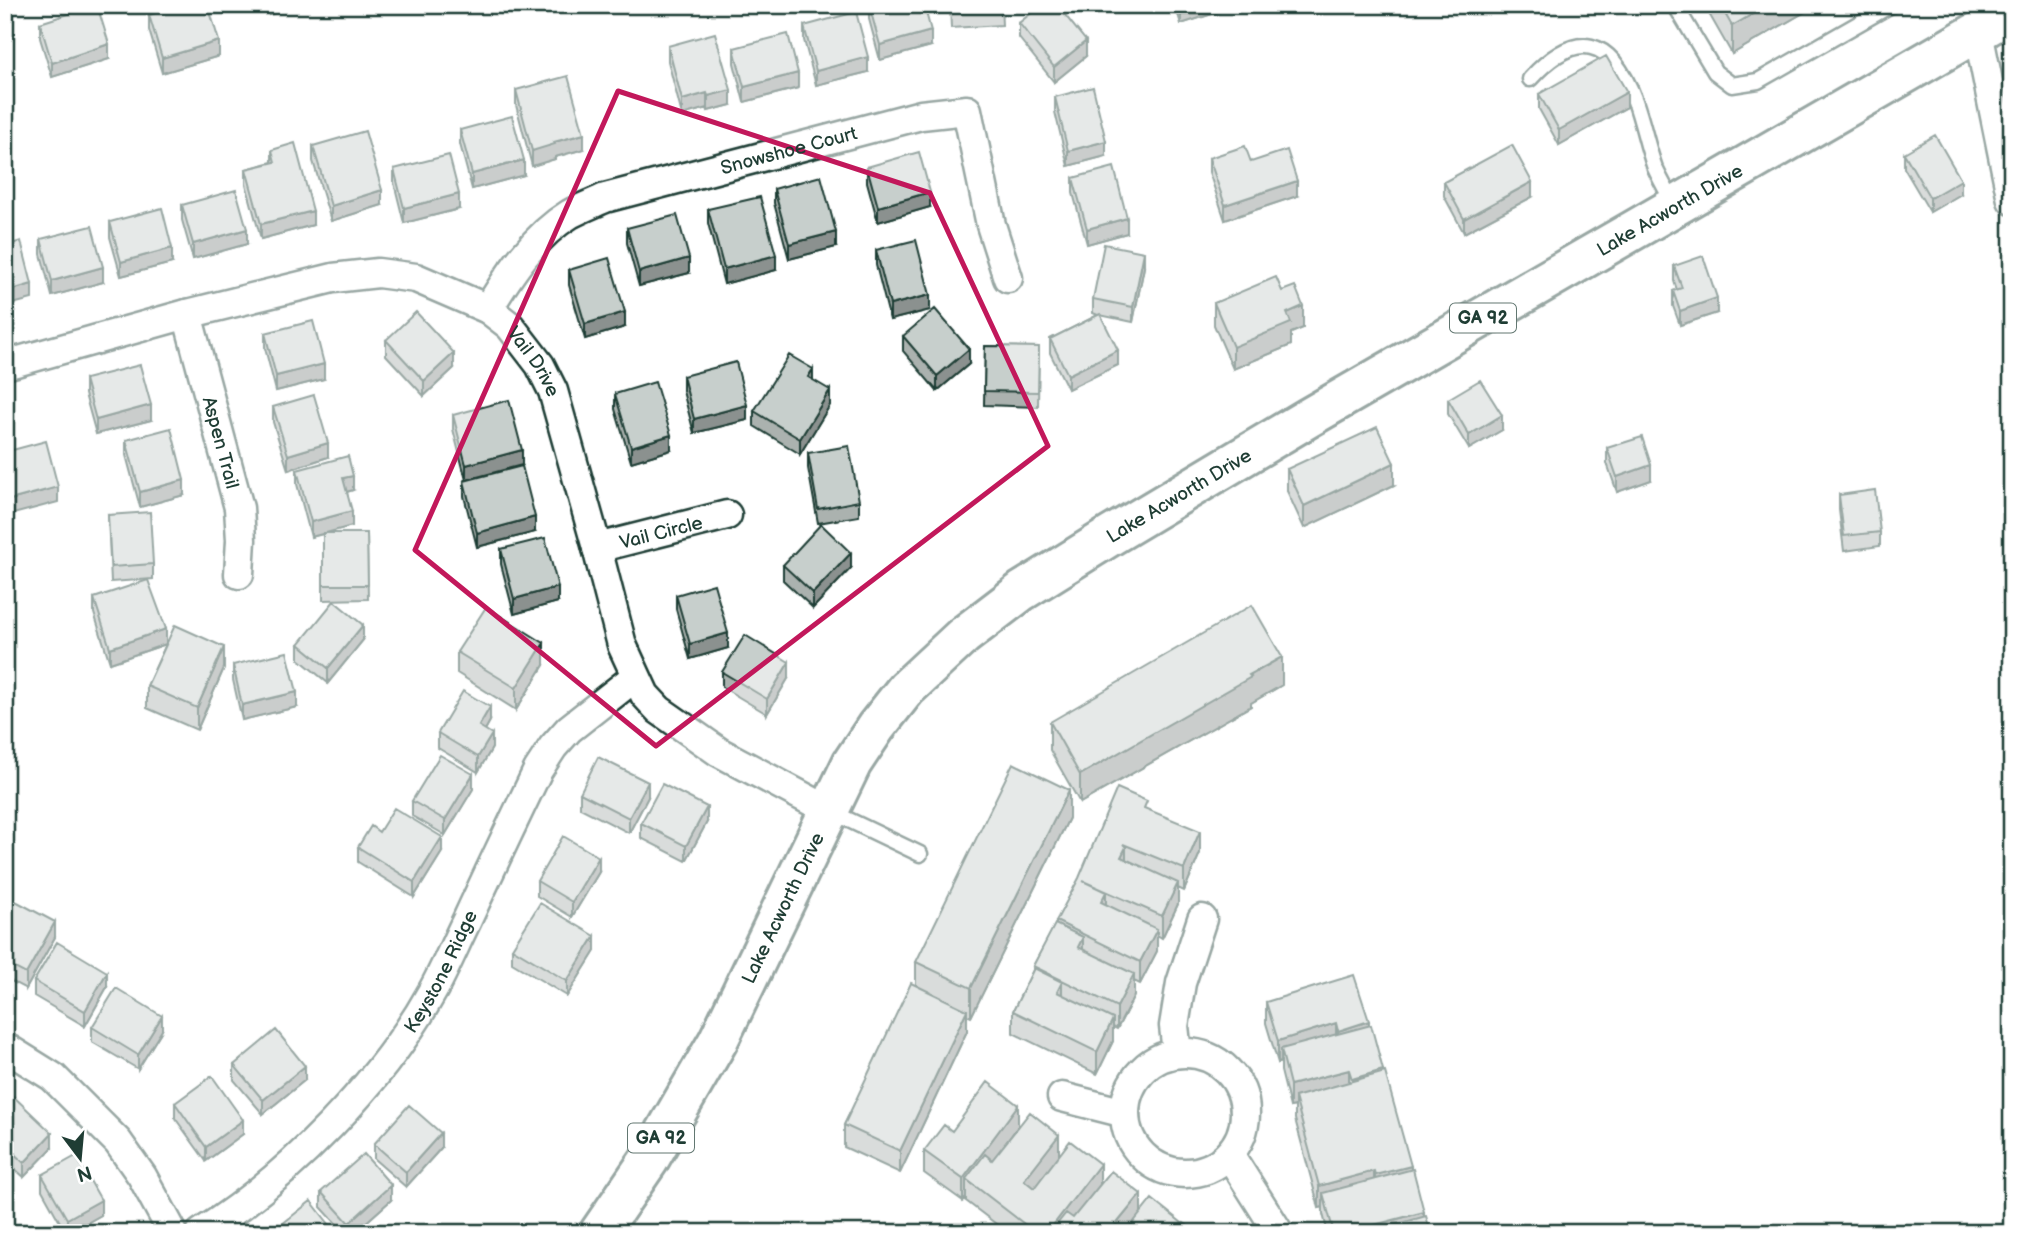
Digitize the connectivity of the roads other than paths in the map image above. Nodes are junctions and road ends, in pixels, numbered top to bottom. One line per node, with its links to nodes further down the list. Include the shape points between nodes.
1 (1675, 5): 2 (lane, via 1715,72 1732,85 1758,80)
2 (1891, 5)
3 (2012, 12): 4 (main road, Lake Acworth Drive / GA 92)
4 (1978, 32): 6 (street); 7 (main road, Lake Acworth Drive / GA 92)
5 (1530, 79): 7 (lane, via 1547,60 1571,47 1590,45 1608,56 1634,99 1655,167)
6 (2012, 200)
7 (1676, 207): 16 (main road, Lake Acworth Drive / GA 92, via 1308,418 1023,591 963,636 906,689 852,764)
8 (1008, 278): 9 (street, Snowshoe Court, via 967,110 921,115 605,198 569,215 538,241 510,272)
9 (488, 309): 10 (street, Vail Drive, via 416,278 378,273 334,278); 13 (street, Vail Drive, via 510,326 540,365 553,391)
10 (187, 314): 11 (street, Vail Drive); 14 (street, Aspen Trail, via 239,508)
11 (5, 365)
12 (727, 515): 13 (street, Vail Circle)
13 (597, 548): 15 (street, Vail Drive)
14 (239, 574)
15 (635, 677): 16 (street, Vail Drive, via 659,710 719,752); 25 (street, Keystone Ridge, via 569,729 543,762 432,993 359,1094 287,1167)
16 (828, 810): 17 (lane); 26 (main road, Lake Acworth Drive / GA 92, via 718,1041 649,1160)
17 (920, 854)
18 (1202, 919): 20 (street, via 1181,983 1174,1026)
19 (5, 1047): 24 (street, via 53,1077 118,1142)
20 (1177, 1053): 22 (street, via 1143,1069 1129,1088); 23 (street, via 1213,1059 1231,1072 1246,1114 1239,1141)
21 (1062, 1097): 22 (street)
22 (1125, 1113): 23 (street, via 1129,1138 1154,1166 1182,1174 1197,1172)
23 (1229, 1154): 27 (street)
24 (173, 1233)
25 (201, 1233)
26 (599, 1233)
27 (1279, 1233)

